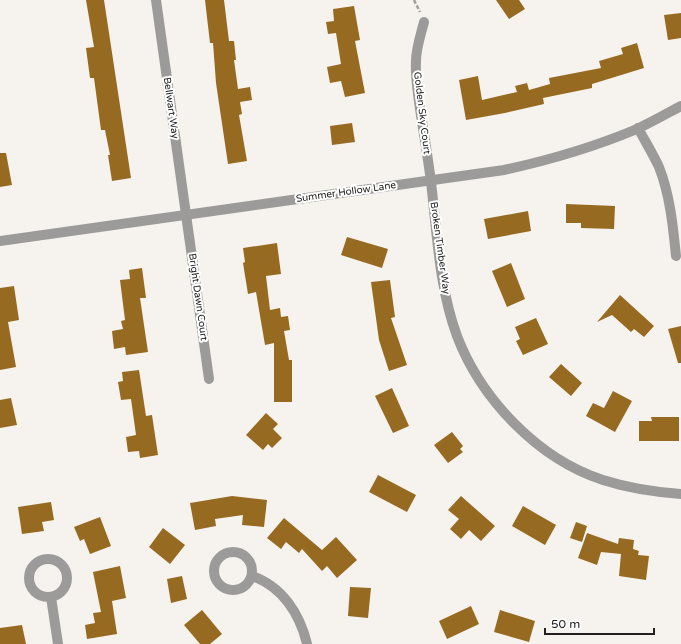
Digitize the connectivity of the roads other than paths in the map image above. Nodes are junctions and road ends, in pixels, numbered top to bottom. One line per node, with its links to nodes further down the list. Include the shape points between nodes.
1 (156, 0): 6 (street, Bellwart Way)
2 (424, 22): 5 (street, Golden Sky Court, via 416,60 417,84)
3 (681, 106): 4 (street, Summer Hollow Lane)
4 (638, 128): 5 (street, Summer Hollow Lane, via 595,146 538,163); 8 (street, via 659,167 667,194)
5 (431, 180): 6 (street, Summer Hollow Lane); 10 (street, Broken Timber Way, via 444,284 457,335 468,359 497,404 516,426 544,450 576,469 630,488)
6 (187, 215): 7 (street, Summer Hollow Lane); 9 (street, Bright Dawn Court)
7 (0, 241)
8 (676, 256)
9 (209, 379)
10 (681, 494)
11 (252, 576): 14 (street, via 276,589 288,601)
12 (51, 597): 13 (street)
13 (58, 644)
14 (307, 644)

